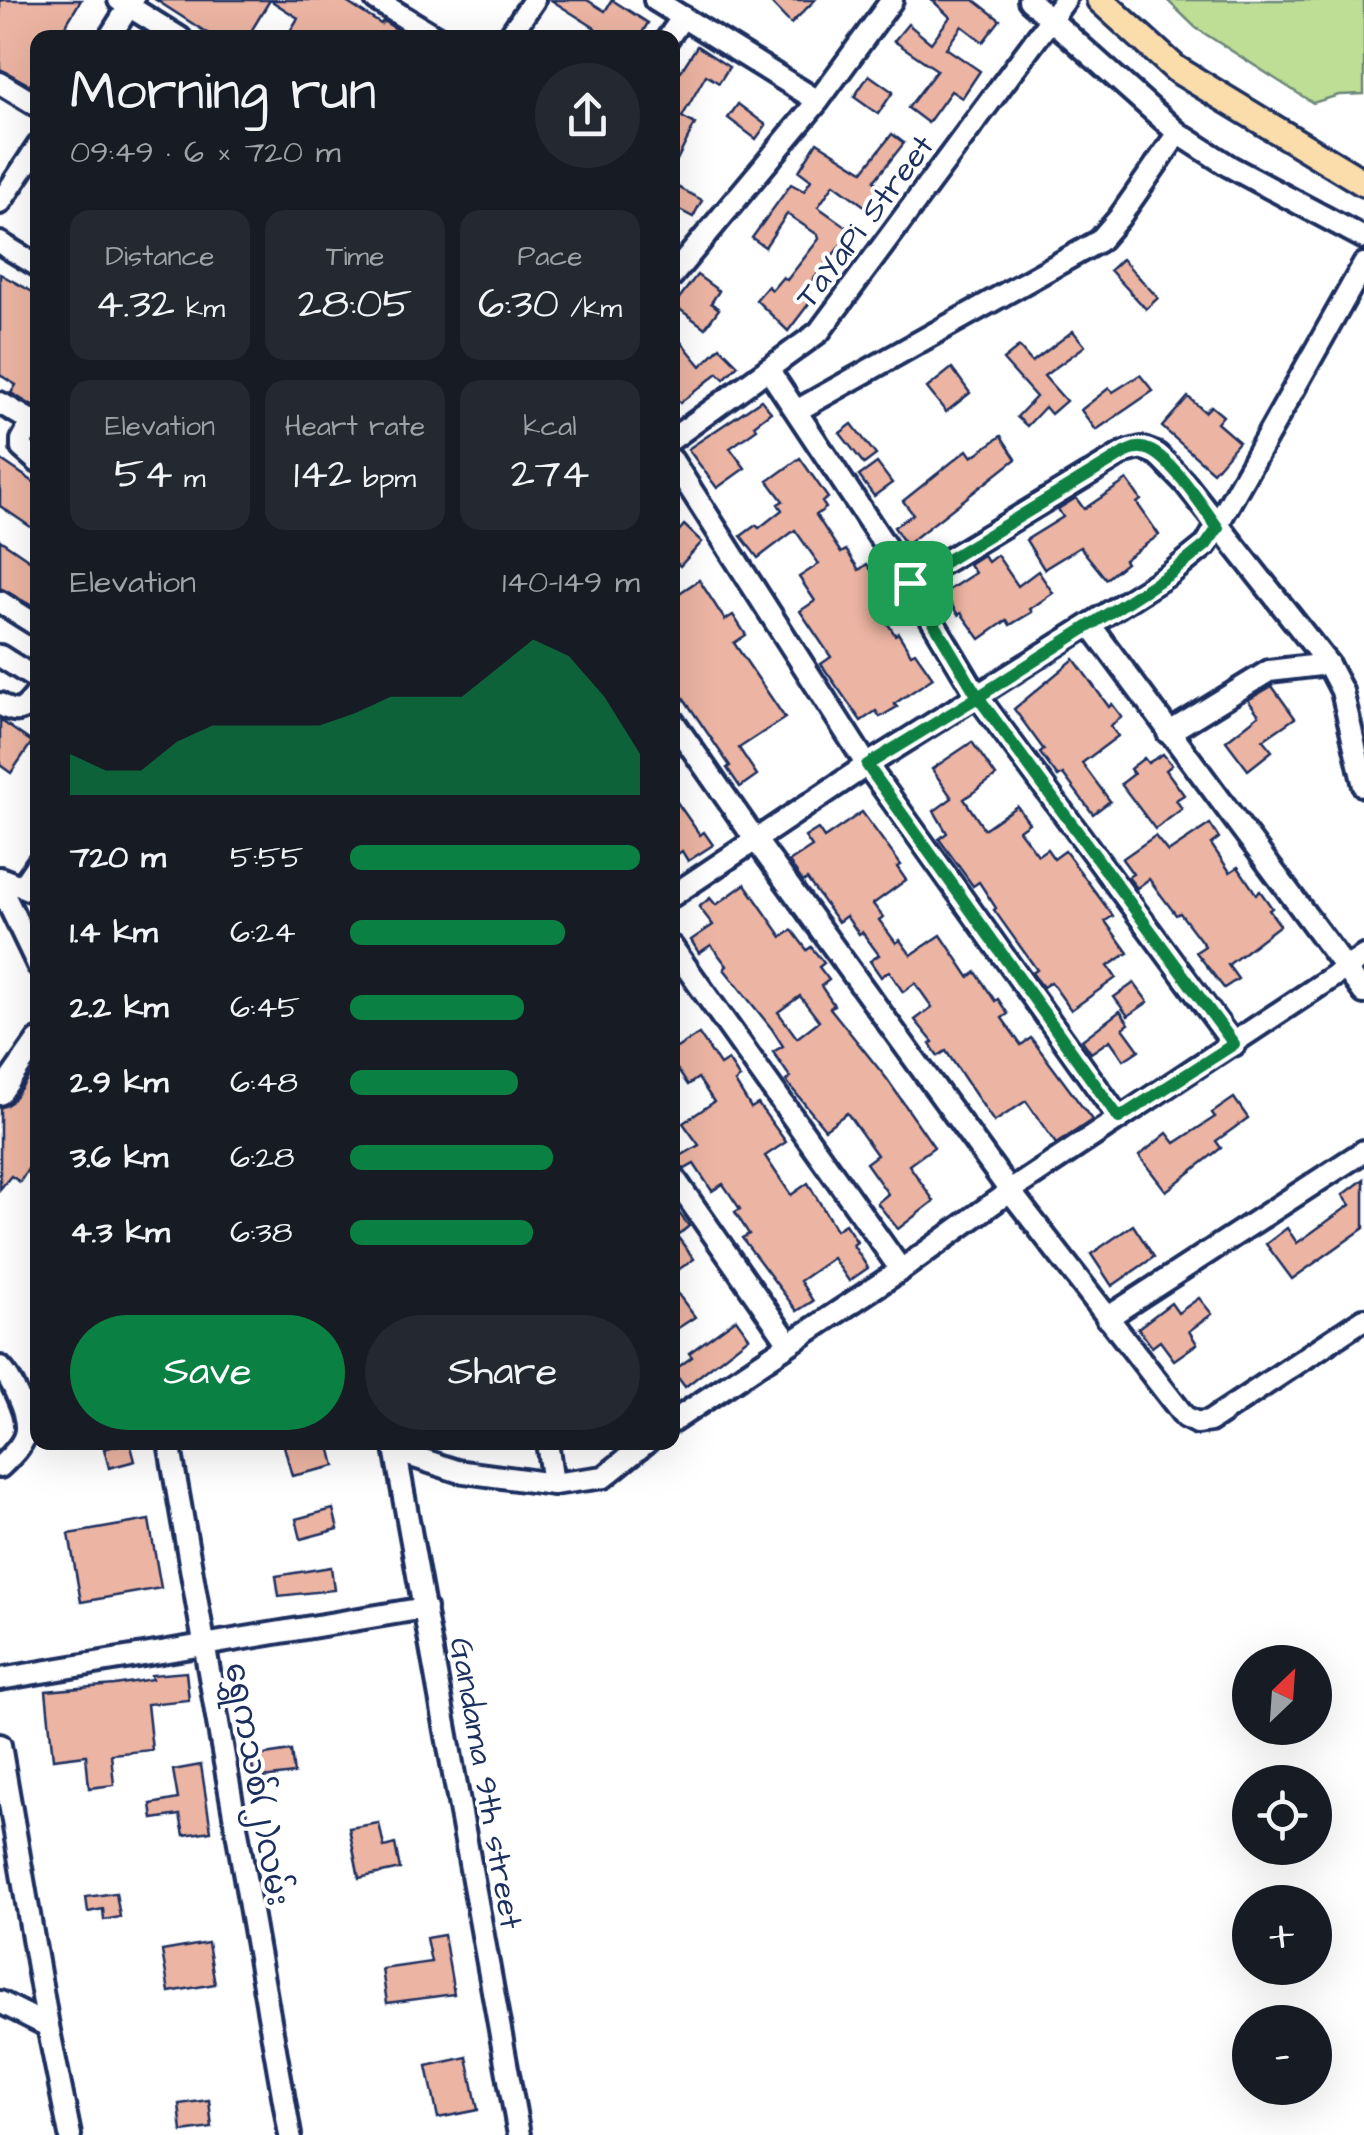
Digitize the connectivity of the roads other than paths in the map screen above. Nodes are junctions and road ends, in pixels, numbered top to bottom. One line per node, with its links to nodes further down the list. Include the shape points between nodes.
1 (376, 0): 13 (street)
2 (534, 0): 14 (street)
3 (655, 0): 9 (street)
4 (892, 0): 18 (street)
5 (1029, 0): 10 (street)
6 (1065, 0): 10 (street, TaYaPi Street)
7 (1100, 0): 21 (main road, via 1176,69)
8 (127, 2): 11 (street); 12 (street)
9 (683, 17): 15 (street); 18 (street)
10 (1050, 21): 19 (street); 28 (street, TaYaPi Street, via 819,332)
11 (113, 30)
12 (168, 30)
13 (425, 30)
14 (513, 30)
15 (674, 30)
16 (0, 82): 17 (street)
17 (30, 101)
18 (818, 101): 27 (street)
19 (1178, 133): 23 (street); 30 (street, via 1099,241)
20 (30, 158): 22 (street)
21 (1364, 183)
22 (0, 203)
23 (1364, 238)
24 (0, 243): 25 (street)
25 (30, 261)
26 (1364, 264): 36 (street)
27 (680, 266)
28 (768, 370): 30 (street); 33 (street, TaYaPi Street)
29 (0, 402): 31 (street)
30 (798, 410): 37 (street)
31 (30, 421)
32 (30, 430): 34 (street, via 22,440)
33 (680, 433)
34 (30, 455)
35 (680, 473): 49 (street)
36 (1218, 528): 37 (street, via 1176,473 1141,448); 40 (street, via 1170,574); 42 (street)
37 (910, 583): 44 (street)
38 (2, 608): 39 (street)
39 (30, 622)
40 (1091, 626): 44 (street); 47 (street)
41 (0, 656): 43 (street)
42 (1328, 664): 47 (street, via 1268,670); 50 (street, via 1342,691)
43 (30, 675)
44 (978, 697): 49 (street); 60 (street)
45 (30, 702): 46 (street, via 19,712)
46 (0, 704)
47 (1168, 733): 58 (street)
48 (680, 738): 51 (street)
49 (867, 765): 51 (street); 63 (street)
50 (1364, 786)
51 (754, 839): 54 (street); 66 (street)
52 (0, 882): 53 (street); 55 (street)
53 (30, 889)
54 (680, 890)
55 (30, 948)
56 (1364, 956): 58 (street)
57 (680, 958): 67 (street)
58 (1345, 968): 59 (street); 60 (street)
59 (1364, 993)
60 (1234, 1044): 63 (street)
61 (30, 1051): 62 (street)
62 (0, 1094)
63 (1119, 1118): 66 (street)
64 (1364, 1151): 68 (street)
65 (680, 1186): 70 (street)
66 (1010, 1191): 67 (street); 68 (street)
67 (901, 1270): 70 (street)
68 (1107, 1318): 69 (street, via 1184,1417 1196,1423 1210,1421)
69 (1364, 1319)
70 (789, 1343): 72 (street)
71 (0, 1367): 78 (street, via 27,1418 27,1434)
72 (680, 1417)
73 (171, 1450): 81 (street, ရွှေကသစ်(၂)လမ်း)
74 (396, 1450): 80 (street, Gandama 9th street)
75 (403, 1450): 79 (street, via 458,1472)
76 (548, 1450): 79 (street)
77 (637, 1450): 79 (street, via 604,1477)
78 (0, 1467)
79 (553, 1484)
80 (425, 1608): 81 (street); 88 (street, Gandama 9th street)
81 (203, 1645): 82 (street); 87 (street, ရွှေကသစ်(၂)လမ်း)
82 (0, 1679)
83 (0, 1745): 85 (street)
84 (0, 2002): 85 (street)
85 (48, 2026): 86 (street)
86 (70, 2135)
87 (290, 2135)
88 (520, 2135)

